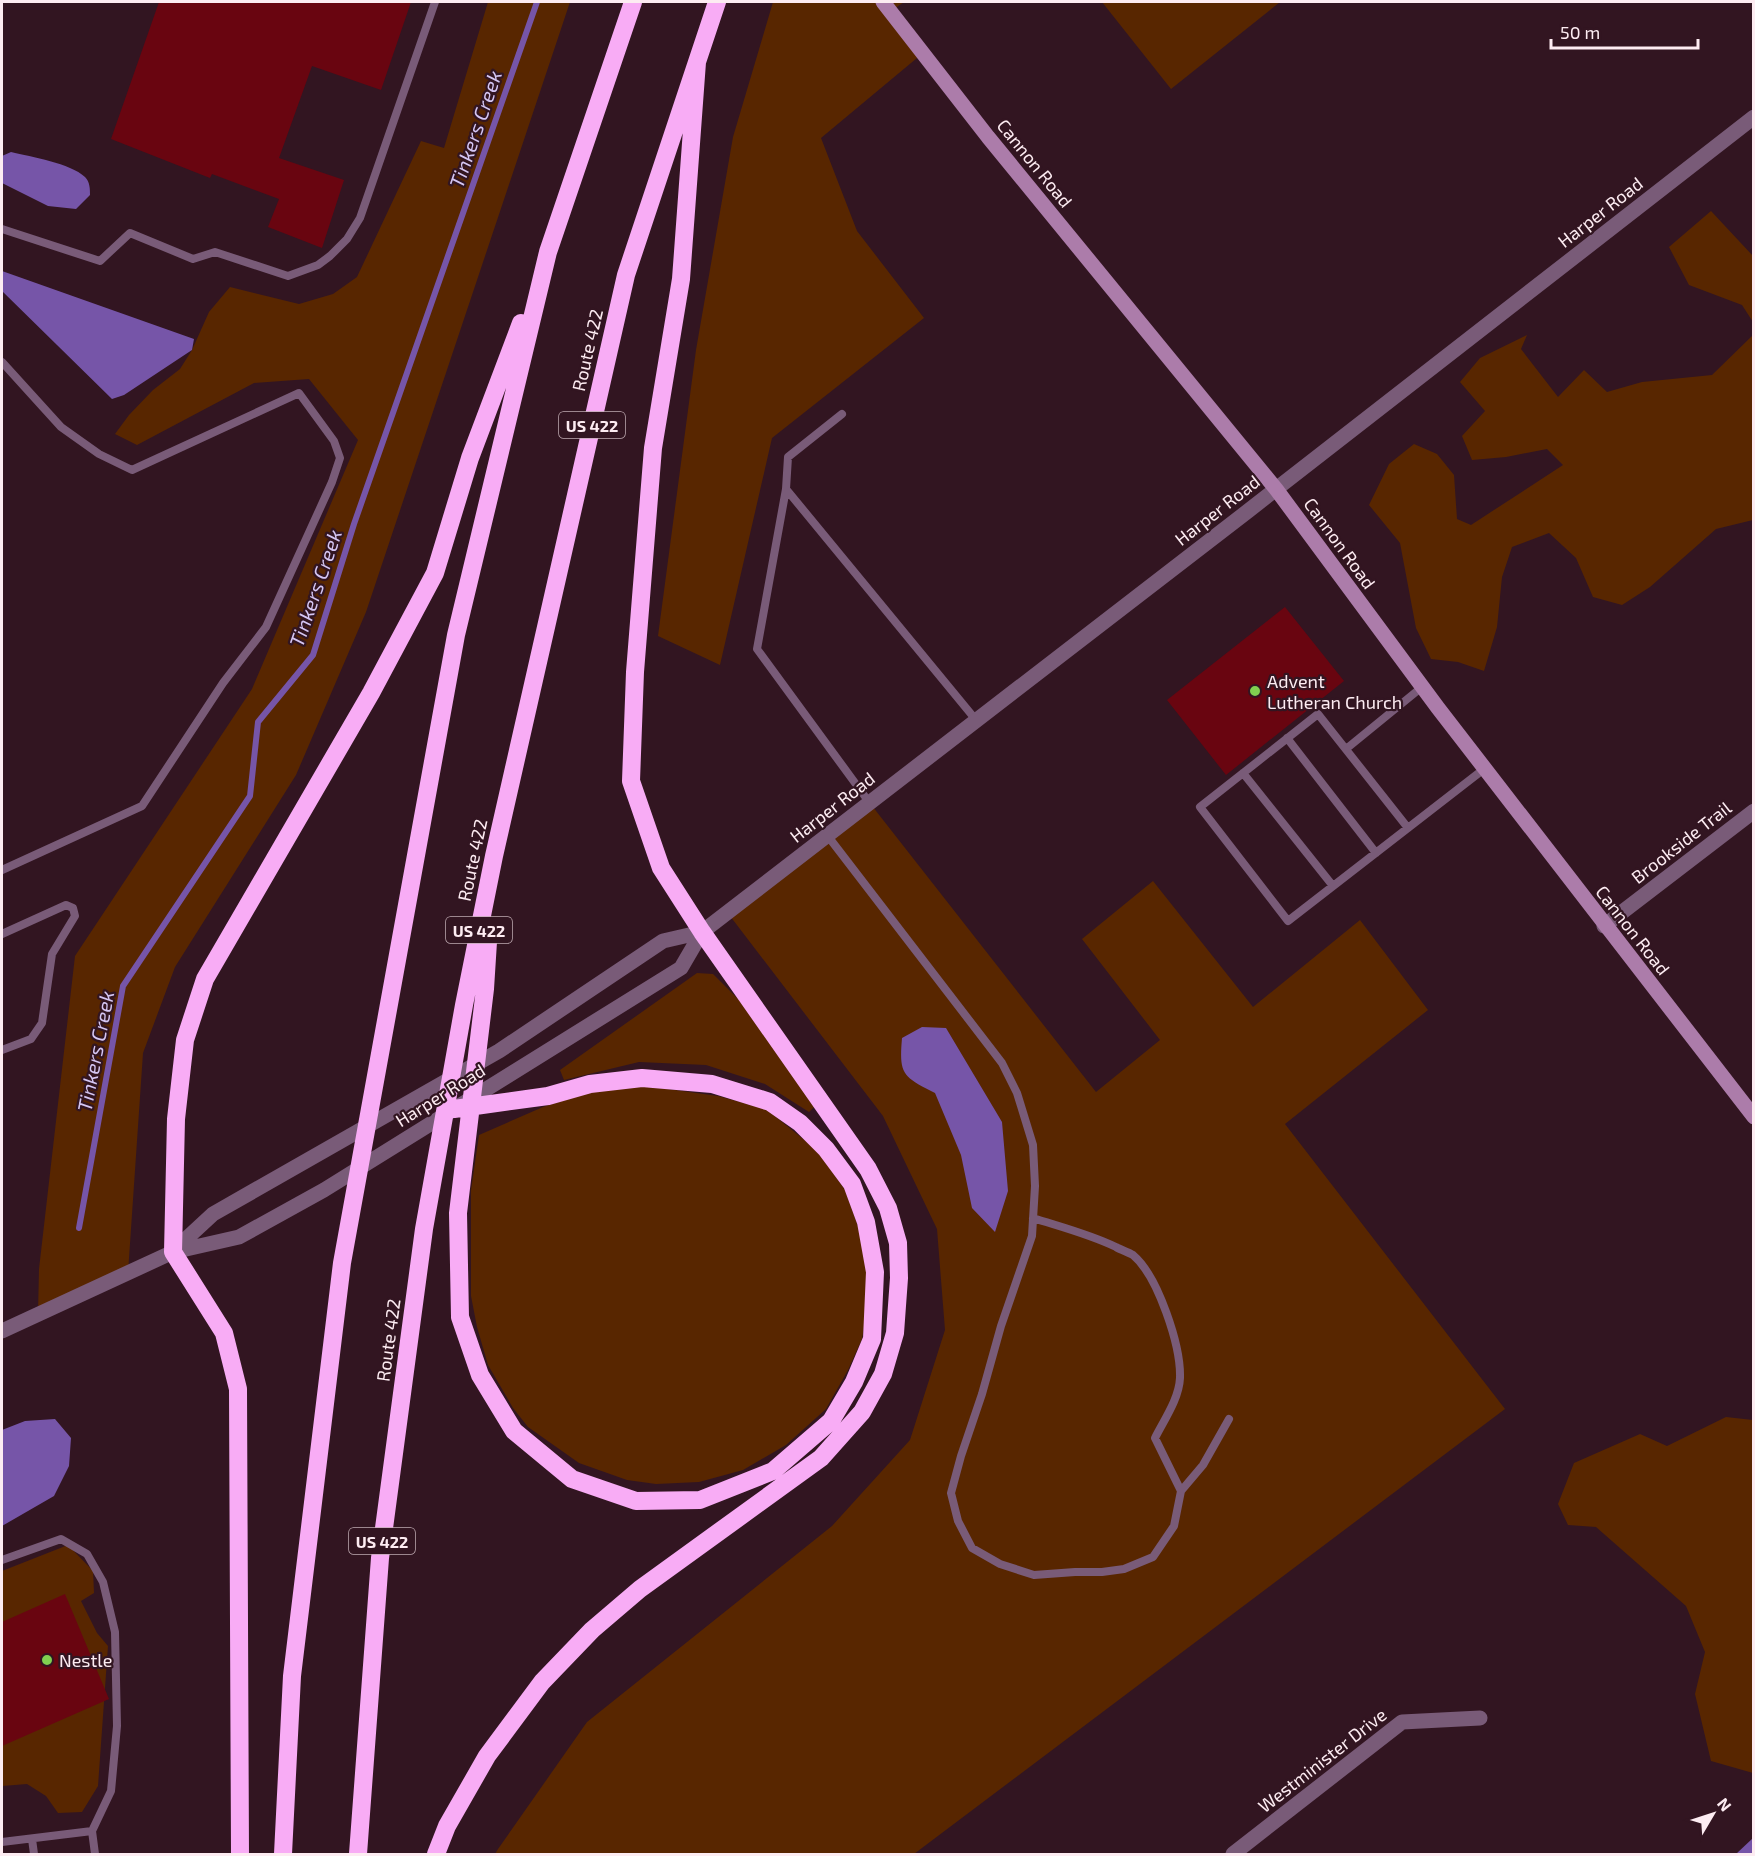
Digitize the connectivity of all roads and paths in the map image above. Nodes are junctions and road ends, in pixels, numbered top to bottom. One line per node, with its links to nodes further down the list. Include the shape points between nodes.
1 (435, 2): 7 (lane, via 360,218 347,238 318,265 288,276 215,252 193,259 130,233 100,261)
2 (633, 2): 8 (highway)
3 (717, 2): 5 (highway, Route 422 / US 422)
4 (883, 2): 12 (main road, Cannon Road, via 988,137)
5 (697, 62): 24 (highway, Route 422 / US 422, via 626,275); 28 (highway, via 681,279 653,448 635,672 631,781 661,868)
6 (1754, 117): 12 (street, Harper Road)
7 (2, 229)
8 (548, 252): 34 (highway, via 470,458 435,573 371,693 205,979 184,1040 176,1119); 46 (highway, via 456,635 342,1263 292,1676)
9 (2, 362): 25 (lane, via 60,427 99,454 132,470 299,393 334,441 340,458 266,627 223,683 142,806)
10 (842, 414): 11 (lane, via 788,457)
11 (786, 489): 14 (lane); 19 (lane, via 757,649)
12 (1276, 489): 13 (main road, Cannon Road); 14 (street, Harper Road)
13 (1422, 687): 16 (lane); 17 (main road, Cannon Road)
14 (976, 720): 19 (street, Harper Road)
15 (1287, 738): 16 (lane, via 1318,714); 18 (lane); 23 (lane)
16 (1346, 749): 21 (lane)
17 (1484, 768): 21 (lane); 27 (main road, Cannon Road)
18 (1243, 773): 26 (lane); 26 (lane, via 1200,807 1288,921)
19 (869, 802): 22 (street, Harper Road)
20 (1754, 811): 27 (street, Brookside Trail)
21 (1408, 828): 23 (lane)
22 (827, 835): 28 (street, Harper Road); 33 (lane, via 1002,1063 1017,1093 1033,1145)
23 (1376, 853): 26 (lane)
24 (494, 856): 31 (highway, via 485,989 458,1213 460,1317 480,1375 491,1394 514,1431 572,1479 636,1501 700,1500 773,1471 831,1421 854,1382 872,1339 875,1272 866,1222 852,1184 800,1123 770,1102 712,1084 642,1078 590,1084 548,1096); 47 (highway, Route 422 / US 422, via 423,1229 380,1558)
25 (2, 870)
26 (1333, 886)
27 (1605, 926): 32 (main road, Cannon Road)
28 (702, 932): 31 (street, Harper Road, via 681,968); 34 (street, Harper Road, via 663,941 499,1051 213,1214); 48 (highway, via 868,1169 888,1208 898,1243 895,1334 883,1374 862,1412 821,1458 640,1589 592,1630 542,1682 488,1756 447,1826)
29 (2, 934): 30 (lane, via 66,905 74,908 75,916 52,954 42,1023 30,1039)
30 (2, 1050)
31 (454, 1110): 34 (street, Harper Road, via 239,1237)
32 (1754, 1117)
33 (1033, 1218): 37 (lane, via 1097,1238 1132,1255 1159,1293 1178,1352 1180,1379 1155,1438); 37 (lane, via 1032,1236 951,1492 958,1521 972,1548 1000,1564 1034,1575 1124,1569 1153,1557 1174,1526)
34 (173, 1252): 35 (street, Harper Road); 45 (highway, via 224,1333 238,1389)
35 (2, 1331)
36 (1229, 1419): 37 (lane, via 1203,1465)
37 (1181, 1491)
38 (2, 1560): 40 (lane, via 61,1539 87,1554 103,1582 116,1632 117,1726 111,1791)
39 (1480, 1718): 49 (street, Westminister Drive, via 1401,1722)
40 (92, 1831): 41 (lane); 44 (lane)
41 (32, 1839): 42 (lane); 43 (lane)
42 (2, 1842)
43 (34, 1854)
44 (95, 1854)
45 (240, 1854)
46 (283, 1854)
47 (358, 1854)
48 (436, 1854)
49 (1233, 1854)

